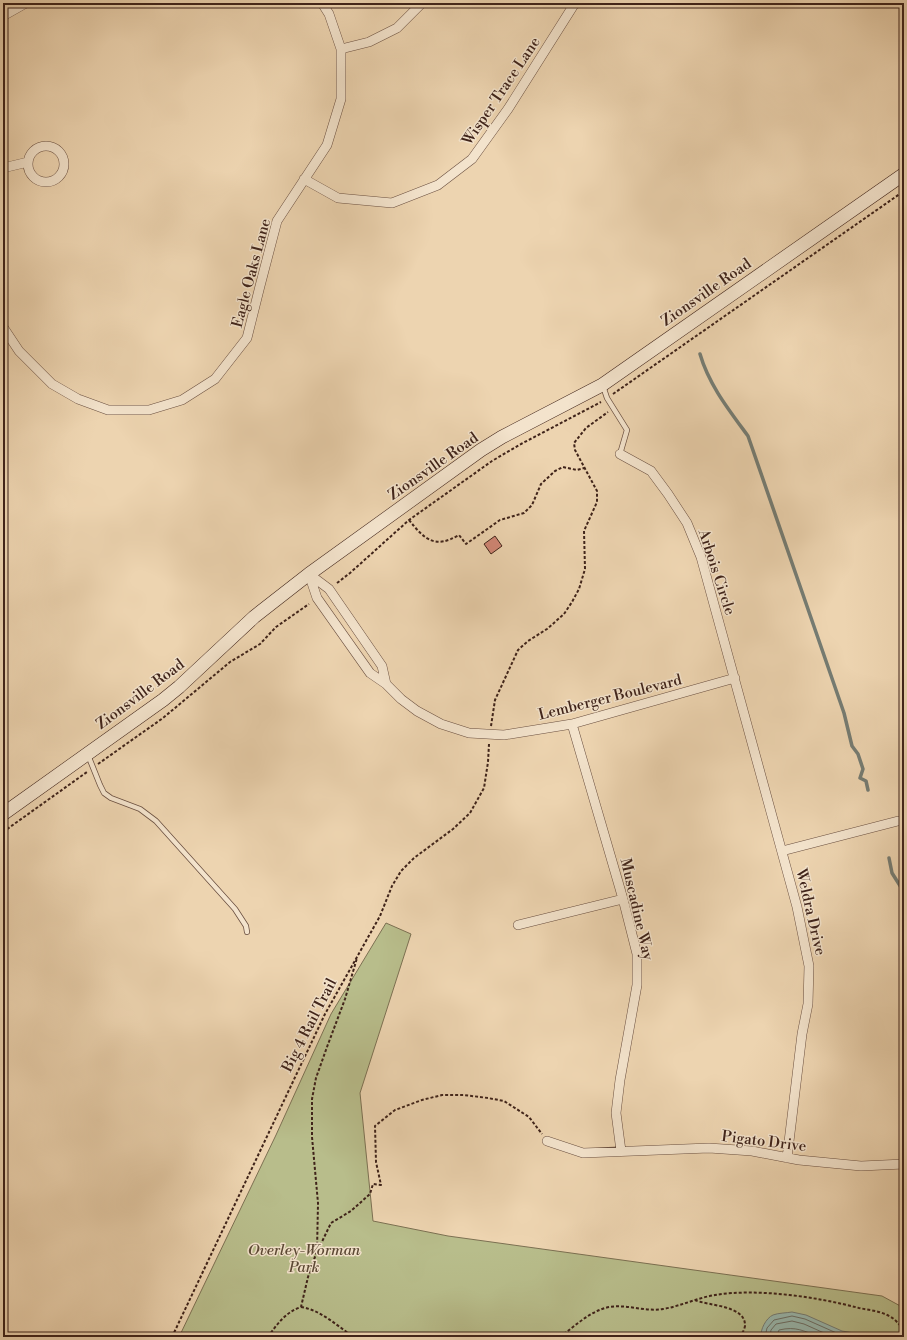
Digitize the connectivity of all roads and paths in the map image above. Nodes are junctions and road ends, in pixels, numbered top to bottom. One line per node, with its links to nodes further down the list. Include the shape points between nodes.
1 (26, 3): 5 (street)
2 (322, 3): 6 (street, Eagle Oaks Lane, via 329,14)
3 (422, 3): 6 (street, via 397,28 369,42)
4 (575, 3): 10 (street, Wisper Trace Lane, via 472,159 438,186 392,203 338,198)
5 (3, 16)
6 (341, 49): 10 (street, Eagle Oaks Lane, via 341,99 327,145)
7 (28, 162): 7 (street, via 33,151 50,146 61,153 65,164 61,176 46,183 40,182 31,174); 8 (street)
8 (3, 168)
9 (904, 174): 12 (main road, Zionsville Road)
10 (304, 179): 11 (street, Eagle Oaks Lane, via 278,221 248,338 215,379 182,400 149,410 108,410 78,399 52,384 20,351)
11 (3, 327)
12 (602, 385): 13 (lane); 18 (main road, Zionsville Road, via 481,450)
13 (614, 408): 14 (lane, via 627,430); 15 (path, via 586,428 574,443)
14 (620, 454): 20 (street, Arbois Circle, via 651,471 687,524 701,557)
15 (584, 468): 17 (path, via 577,470 563,467 556,471 541,484 532,505 524,513 500,520 466,544 459,535 444,542 436,542 419,533); 22 (path, via 597,491 597,502 584,530 585,569 579,589 564,614 518,650 496,700)
16 (421, 512): 17 (path)
17 (409, 520): 19 (path)
18 (309, 574): 21 (street, Lemberger Boulevard, via 317,598 370,673); 21 (street, via 329,589 382,666); 25 (main road, Zionsville Road, via 254,617 163,700)
19 (343, 579)
20 (735, 678): 23 (street, Lemberger Boulevard); 28 (street, Weldra Drive)
21 (386, 684): 23 (street, Lemberger Boulevard, via 417,711 441,724 469,733 504,735)
22 (491, 724)
23 (572, 724): 29 (street, Muscadine Way)
24 (489, 745): 32 (path, Big 4 Rail Trail, via 484,788 470,813 401,871)
25 (87, 754): 26 (main road, Zionsville Road); 31 (lane, via 104,793 140,809 156,821 235,909)
26 (3, 814)
27 (898, 821): 28 (street)
28 (782, 851): 35 (street, Weldra Drive, via 809,966 808,1004)
29 (624, 899): 30 (street); 34 (street, Muscadine Way, via 637,954 637,985 616,1113)
30 (518, 925)
31 (248, 932)
32 (359, 953): 37 (path, via 324,1053 312,1099 312,1137 318,1203); 41 (path, Big 4 Rail Trail, via 325,1014)
33 (548, 1141): 34 (street, Pigato Drive, via 583,1153); 37 (path, via 529,1117 504,1101 442,1094 395,1110 375,1126 376,1162 381,1185 373,1184 370,1194 351,1211 331,1223)
34 (621, 1151): 35 (street, Pigato Drive, via 709,1148 752,1151)
35 (787, 1158): 36 (street, Pigato Drive, via 861,1166)
36 (904, 1164)
37 (317, 1251): 39 (path)
38 (693, 1300): 40 (path, via 716,1294 744,1292 832,1301 882,1313 897,1321); 44 (path, via 662,1310 609,1307 586,1317); 45 (path, via 735,1310 745,1323 742,1334)
39 (301, 1307): 42 (path, via 278,1323); 43 (path, via 310,1308 323,1315)
40 (904, 1330)
41 (172, 1337)
42 (268, 1337)
43 (354, 1337)
44 (560, 1337)
45 (738, 1337)

